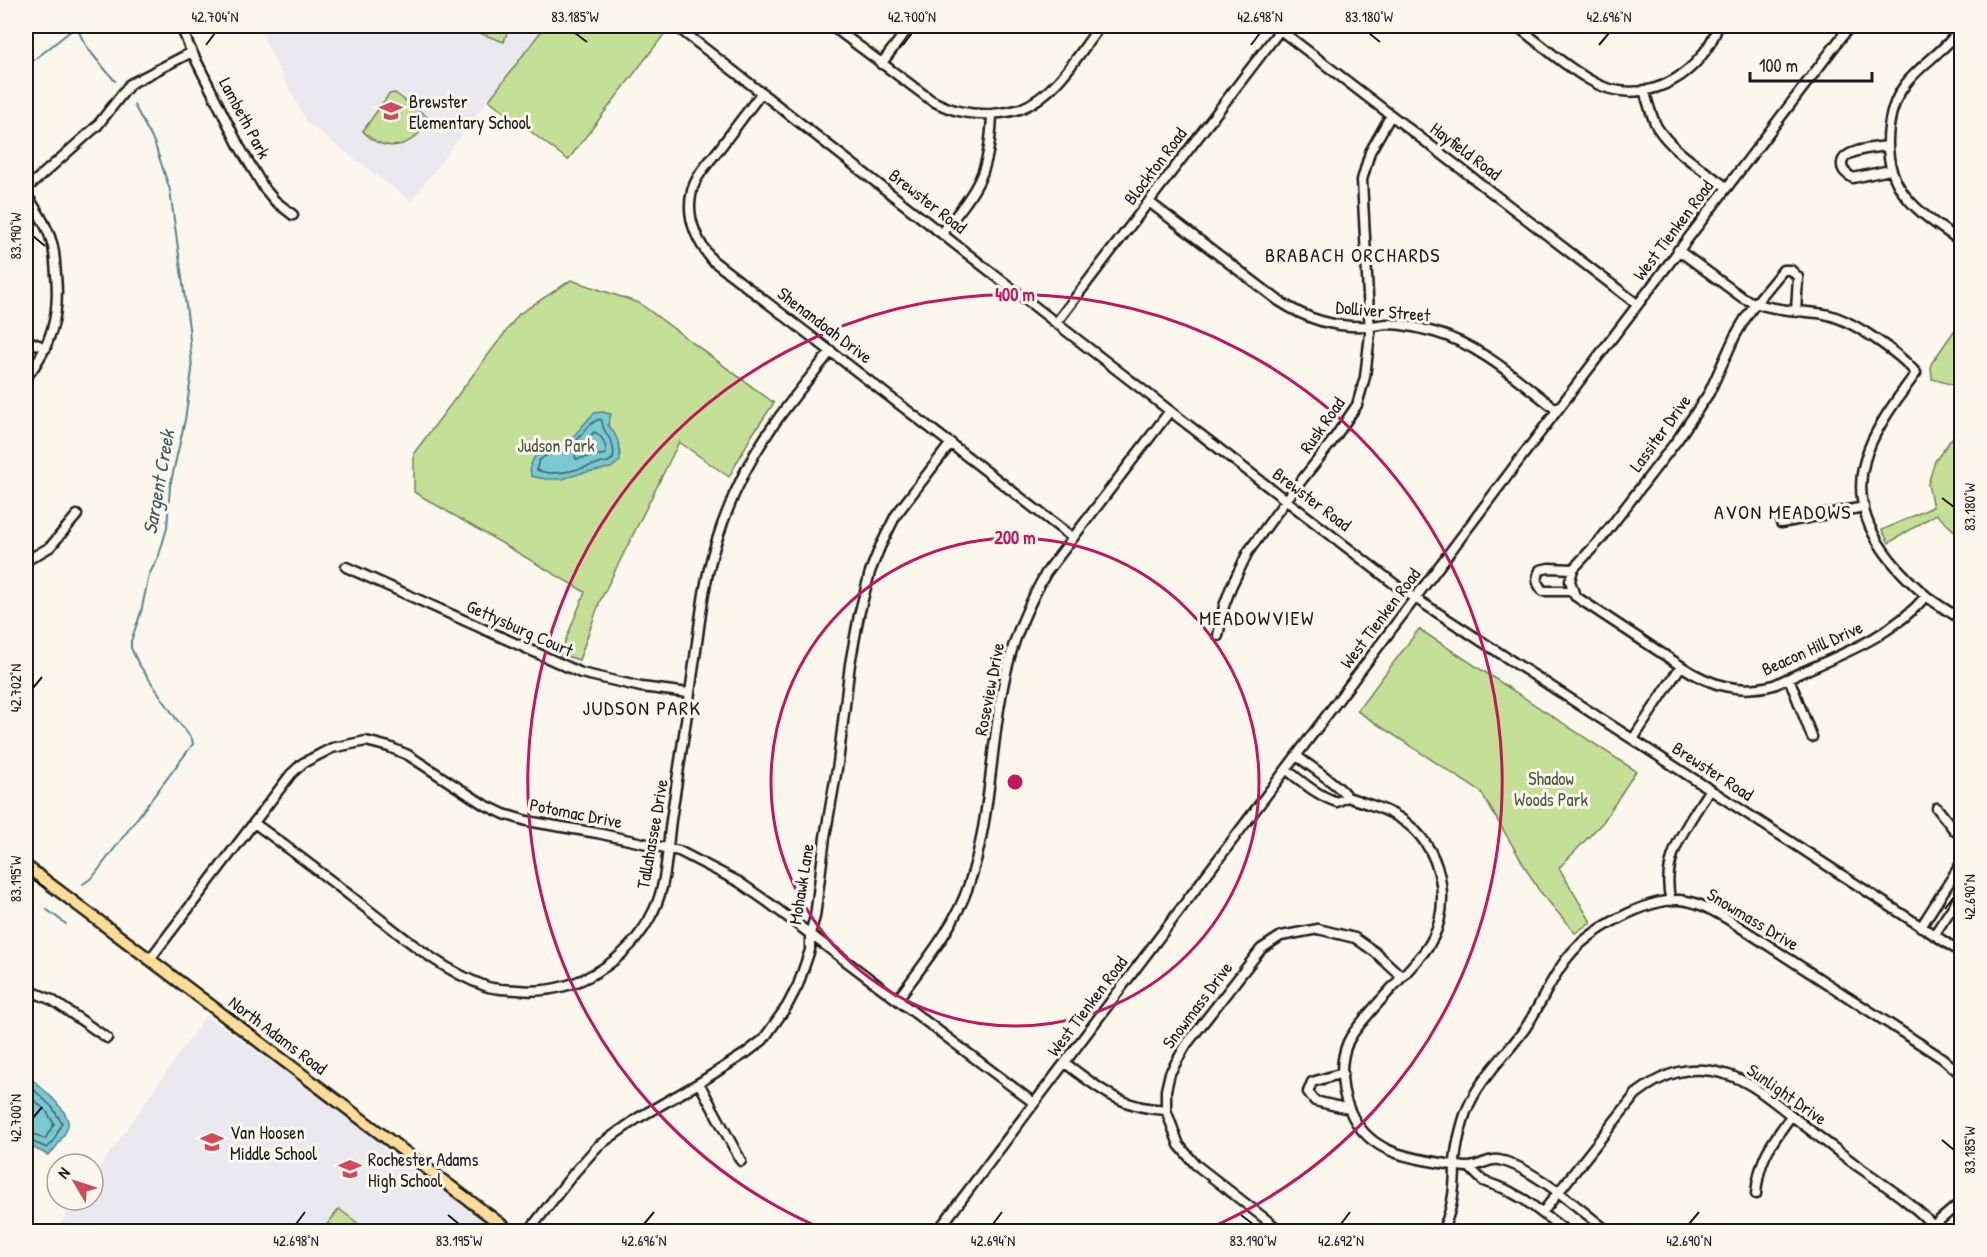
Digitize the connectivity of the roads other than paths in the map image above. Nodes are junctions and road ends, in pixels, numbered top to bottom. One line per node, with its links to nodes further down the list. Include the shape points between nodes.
1 (181, 26): 11 (street, Lambeth Park)
2 (676, 26): 14 (street, Brewster Road)
3 (832, 26): 12 (street)
4 (910, 26): 12 (street)
5 (1100, 26): 15 (street, via 1067,70 1034,103)
6 (1517, 26): 13 (street, via 1602,86 1621,92)
7 (1718, 26): 13 (street, via 1691,68 1678,79)
8 (1850, 26): 19 (street, West Tienken Road)
9 (1962, 26): 17 (street, via 1946,47 1907,82 1895,101)
10 (1278, 28): 16 (street, Hayfield Road); 22 (street, Blockton Road)
11 (192, 51): 20 (street, via 130,84 94,128); 23 (street, Lambeth Park, via 264,188)
12 (881, 64): 15 (street, via 947,109)
13 (1644, 90): 19 (street, via 1665,137)
14 (762, 92): 24 (street, Brewster Road); 34 (street, Shenandoah Drive, via 700,173 690,204 693,229 712,261)
15 (992, 114): 24 (street, via 991,144 983,175)
16 (1391, 115): 27 (street, Hayfield Road); 31 (street, Rusk Road, via 1370,152 1362,180)
17 (1887, 146): 18 (street); 18 (street, via 1851,153 1842,162 1846,174 1853,178)
18 (1890, 170): 25 (street, via 1912,205)
19 (1726, 188): 26 (street, West Tienken Road)
20 (26, 189)
21 (26, 194): 33 (street, via 49,235 55,257 56,316)
22 (1149, 202): 30 (street, Blockton Road); 31 (street, Dolliver Street, via 1299,314 1318,321)
23 (293, 215)
24 (942, 233): 30 (street, Brewster Road)
25 (1962, 242)
26 (1678, 250): 27 (street, West Tienken Road); 28 (street)
27 (1637, 304): 36 (street, West Tienken Road)
28 (1755, 304): 29 (street); 29 (street, Lassiter Drive, via 1783,270 1791,270 1798,277); 46 (street, Lassiter Drive, via 1735,336 1709,393 1678,439)
29 (1796, 312): 40 (street, via 1841,319 1885,346 1916,373 1870,447 1863,471)
30 (1056, 323): 37 (street, Brewster Road)
31 (1370, 326): 36 (street, Dolliver Street, via 1409,326 1466,344); 39 (street, Rusk Road, via 1365,377 1357,405)
32 (26, 340): 33 (street)
33 (46, 348): 35 (street)
34 (831, 351): 38 (street, Shenandoah Drive); 54 (street, Tallahassee Drive, via 767,434 742,478 707,577)
35 (26, 378)
36 (1557, 410): 49 (street, West Tienken Road)
37 (1170, 411): 39 (street, Brewster Road); 43 (street, Roseview Drive)
38 (951, 443): 43 (street, Shenandoah Drive); 71 (street, Mohawk Lane, via 896,515 870,572 850,664)
39 (1286, 500): 49 (street, Brewster Road); 51 (street, Rusk Road, via 1238,569)
40 (1864, 507): 42 (street); 48 (street, via 1877,543 1893,565)
41 (77, 515): 44 (street, via 50,547)
42 (1781, 523)
43 (1073, 538): 77 (street, Roseview Drive, via 1046,573 1017,633 1004,684 981,841 968,888 949,926)
44 (26, 561)
45 (346, 567): 54 (street, Gettysburg Court, via 580,673)
46 (1573, 569): 47 (street); 47 (street, via 1550,567 1540,570 1536,578 1543,591)
47 (1572, 591): 52 (street, via 1588,606)
48 (1926, 596): 50 (street); 53 (street, Beacon Hill Drive, via 1890,630)
49 (1416, 598): 56 (street, Brewster Road); 57 (street, West Tienken Road)
50 (1962, 620)
51 (1218, 636)
52 (1681, 666): 53 (street, Beacon Hill Drive, via 1699,678 1743,690 1757,690); 56 (street)
53 (1789, 678): 55 (street)
54 (689, 693): 64 (street, Tallahassee Drive)
55 (1812, 737)
56 (1633, 739): 59 (street, Brewster Road)
57 (1297, 756): 58 (street, West Tienken Road); 60 (street, via 1344,790)
58 (1287, 770): 60 (street, via 1330,800 1337,802); 79 (street, West Tienken Road)
59 (1710, 789): 69 (street, via 1679,837 1669,872); 70 (street, Brewster Road)
60 (1347, 797): 75 (street, via 1409,824 1421,836 1439,868 1440,918 1426,950)
61 (1937, 808): 63 (street)
62 (254, 823): 64 (street, Potomac Drive, via 303,763 332,748 366,741 408,755 504,814); 64 (street, Tallahassee Drive, via 447,968 498,990 532,993 580,981 614,961 630,946 654,909); 74 (street, Potomac Drive)
63 (1962, 836)
64 (669, 849): 71 (street, Potomac Drive, via 739,882)
65 (1962, 862): 67 (street)
66 (26, 866): 74 (main road, North Adams Road)
67 (1949, 882): 68 (street); 70 (street)
68 (1962, 891): 72 (street)
69 (1671, 901): 81 (street, Snowmass Drive, via 1698,904 1726,918 1942,1058); 88 (street, Snowmass Drive, via 1613,922 1591,934 1572,952 1526,1026 1473,1096 1465,1114)
70 (1921, 927): 72 (street, Brewster Road)
71 (810, 933): 77 (street, Potomac Drive); 82 (street, Mohawk Lane, via 810,950 803,971 777,1022 763,1040)
72 (1934, 935): 73 (street, Brewster Road)
73 (1962, 953)
74 (150, 959): 95 (main road, North Adams Road)
75 (1402, 977): 80 (street, via 1349,1040); 85 (street, Snowmass Drive, via 1355,938 1318,929 1281,936 1261,949 1178,1057 1166,1090)
76 (26, 989): 78 (street, via 52,1000)
77 (898, 999): 83 (street, Potomac Drive)
78 (107, 1038)
79 (1065, 1063): 83 (street, West Tienken Road); 85 (street, via 1119,1101)
80 (1343, 1073): 84 (street); 84 (street, via 1312,1082 1308,1092 1315,1101)
81 (1962, 1075)
82 (699, 1083): 87 (street); 96 (street, Mohawk Lane, via 598,1146)
83 (1034, 1103): 97 (street, West Tienken Road)
84 (1350, 1109): 88 (street, via 1366,1135 1384,1149)
85 (1166, 1110): 98 (street, Snowmass Drive, via 1179,1145 1195,1164)
86 (1791, 1116): 90 (street, Sunlight Drive, via 1728,1074 1691,1069 1669,1074 1636,1094); 91 (street, via 1766,1150); 94 (street, Sunlight Drive)
87 (741, 1161)
88 (1455, 1165): 89 (street); 99 (street, Snowmass Drive, via 1454,1186)
89 (1469, 1167): 90 (street, via 1497,1159); 93 (street, via 1483,1181 1505,1189)
90 (1558, 1193): 93 (street, Sunlight Drive); 101 (street)
91 (1756, 1194)
92 (1962, 1201): 94 (street)
93 (1542, 1213): 100 (street)
94 (1935, 1229)
95 (511, 1232)
96 (528, 1232)
97 (937, 1232)
98 (1282, 1232)
99 (1441, 1232)
100 (1567, 1232)
101 (1609, 1232)

